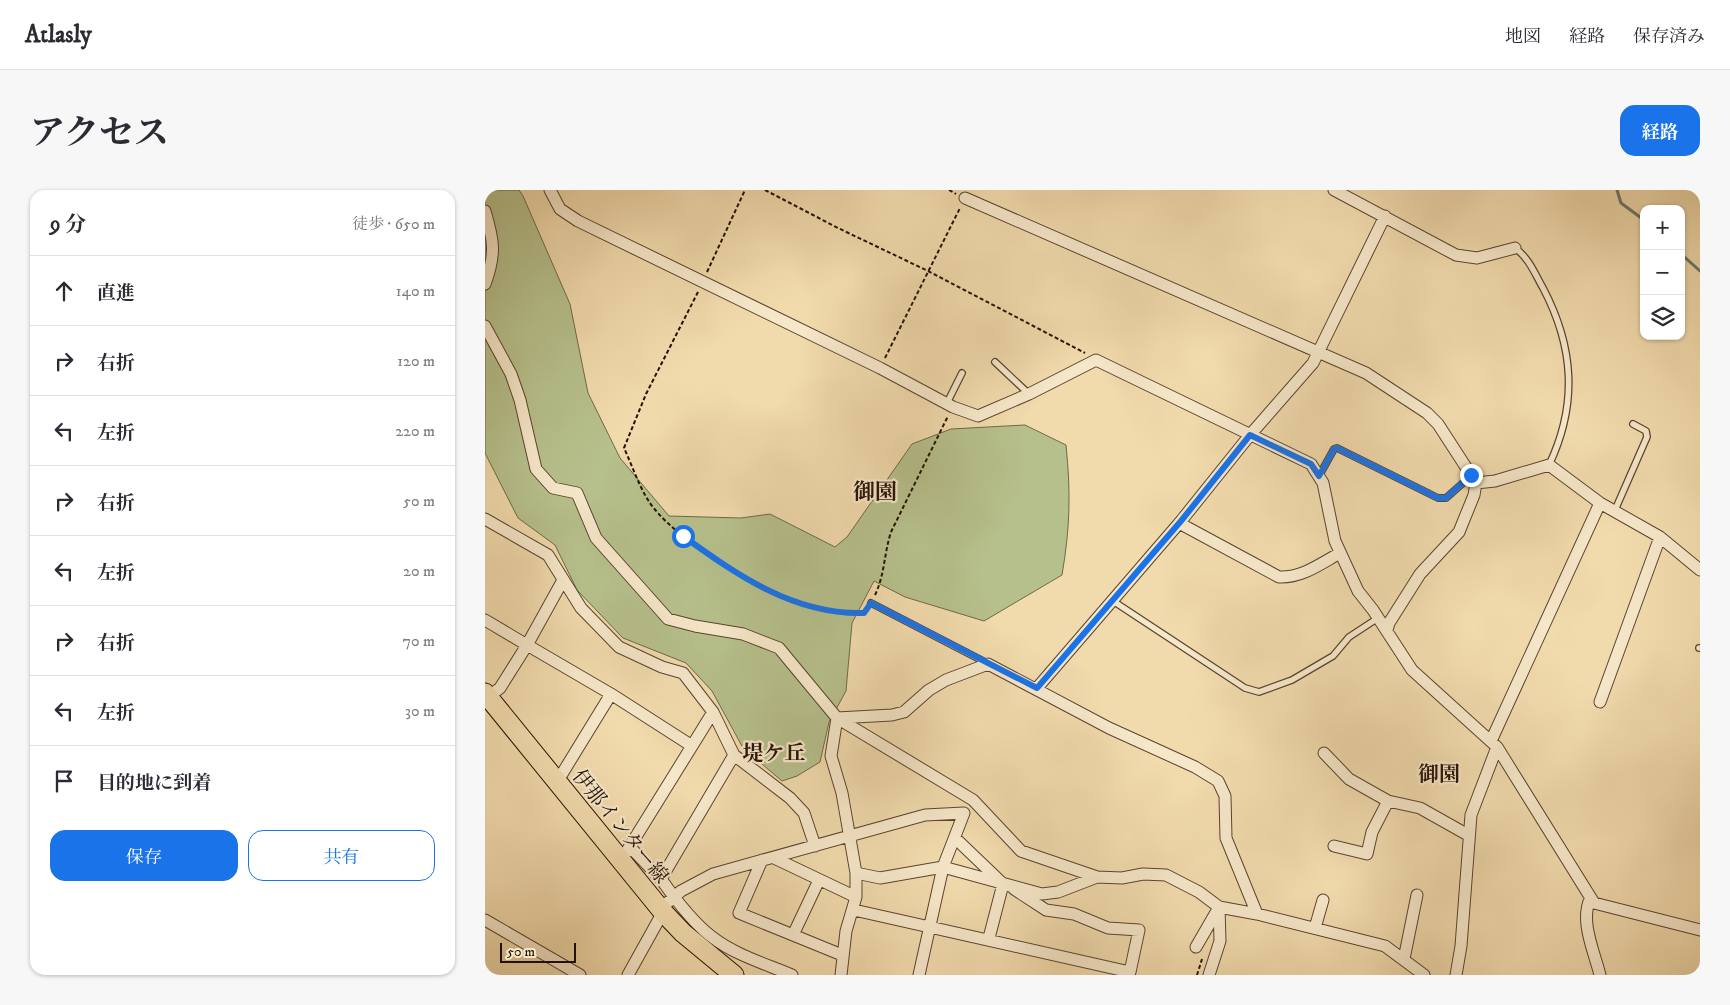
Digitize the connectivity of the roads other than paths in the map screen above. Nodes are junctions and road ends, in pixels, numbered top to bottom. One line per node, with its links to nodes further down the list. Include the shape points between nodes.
1 (550, 190): 13 (street, via 560,210 577,221)
2 (1333, 190): 5 (street)
3 (965, 198): 9 (street)
4 (485, 211): 7 (street, via 494,240 494,256)
5 (1385, 216): 6 (street, via 1456,255 1477,258); 9 (street)
6 (1515, 248): 16 (lane, via 1525,255 1556,314 1568,356 1566,418)
7 (485, 284)
8 (485, 326): 39 (street, via 511,374 537,469 553,488 577,494 596,538 668,619 743,634 779,648)
9 (1319, 354): 15 (street); 18 (street, via 1366,373 1427,413 1438,424)
10 (995, 362): 12 (lane)
11 (961, 373): 13 (lane)
12 (1029, 394): 13 (street, via 978,416); 15 (street, via 1096,360)
13 (950, 405)
14 (1633, 424): 20 (lane, via 1646,431 1647,437)
15 (1250, 435): 17 (street, via 1311,464); 22 (street)
16 (1549, 465): 18 (street, via 1495,481); 19 (street)
17 (1319, 476): 18 (lane, via 1337,448 1438,498 1446,498); 24 (street)
18 (1473, 479): 31 (street, via 1474,495 1459,532 1420,574)
19 (1600, 503): 20 (street); 40 (street)
20 (1615, 510): 23 (street)
21 (485, 520): 26 (street, via 548,555)
22 (1179, 523): 24 (street, via 1279,577 1304,573); 27 (street)
23 (1660, 537): 25 (street); 37 (street)
24 (1340, 553): 29 (street, via 1358,591)
25 (1700, 570)
26 (563, 580): 32 (street); 38 (street, via 581,608 619,647 683,673)
27 (1113, 602): 29 (lane, via 1245,688 1259,692 1292,680 1333,656 1349,637); 34 (street)
28 (871, 603): 33 (lane)
29 (1378, 618): 31 (street)
30 (485, 620): 32 (street)
31 (1387, 630): 40 (street, via 1412,670)
32 (527, 645): 35 (street); 36 (street, via 500,688)
33 (988, 664): 34 (street); 39 (street, via 945,680 904,712)
34 (1037, 688): 69 (street, via 1109,728 1219,781 1225,796 1226,838)
35 (611, 694): 41 (street); 44 (street)
36 (486, 695): 44 (main road, 伊那インター線)
37 (1600, 702)
38 (713, 712): 41 (street); 43 (street)
39 (837, 718): 45 (street); 48 (street, via 831,756)
40 (1494, 744): 49 (street); 64 (street)
41 (692, 746): 53 (street)
42 (1323, 752): 46 (street, via 1349,779)
43 (734, 755): 51 (street, via 790,798 804,813); 59 (street)
44 (557, 782): 53 (main road, 伊那インター線)
45 (973, 800): 47 (street); 58 (street, via 1021,851)
46 (1388, 801): 49 (street, via 1420,808); 52 (street, via 1372,832 1367,854)
47 (964, 813): 48 (street, via 925,815); 50 (street)
48 (850, 835): 51 (street); 57 (street)
49 (1468, 835): 88 (street, via 1461,946)
50 (955, 838): 56 (street); 61 (street)
51 (815, 846): 54 (street)
52 (1334, 846)
53 (626, 854): 59 (street); 66 (main road, 伊那インター線)
54 (774, 858): 55 (street); 60 (street)
55 (762, 860): 66 (street, via 696,882); 74 (street, via 739,913)
56 (943, 868): 57 (street, via 880,878); 61 (street); 71 (street)
57 (855, 873): 63 (street)
58 (1097, 877): 61 (street, via 1058,892 1042,894); 67 (street, via 1165,875)
59 (661, 879): 66 (street)
60 (819, 880): 63 (street); 74 (street)
61 (1007, 885): 75 (street); 75 (street, via 1046,910 1074,914 1108,928 1139,930 1130,972)
62 (1417, 895): 78 (street)
63 (856, 897): 68 (street)
64 (1590, 899): 73 (street, via 1594,903); 89 (street, via 1586,922)
65 (1323, 900): 72 (street)
66 (666, 906): 81 (street); 82 (main road, 伊那インター線, via 683,933); 83 (street, via 739,953)
67 (1219, 907): 69 (street); 76 (street); 86 (street, via 1220,941)
68 (854, 910): 71 (street); 77 (street)
69 (1257, 914): 72 (street)
70 (485, 920): 80 (street)
71 (929, 926): 75 (street); 85 (street)
72 (1315, 928): 78 (street, via 1385,946)
73 (1700, 930)
74 (793, 935): 77 (street)
75 (989, 938)
76 (1196, 947)
77 (842, 955): 84 (street)
78 (1404, 959): 79 (street)
79 (1411, 972): 87 (street)
80 (580, 975)
81 (628, 975)
82 (734, 975)
83 (792, 975)
84 (841, 975)
85 (919, 975)
86 (1209, 975)
87 (1424, 975)
88 (1456, 975)
89 (1600, 975)

